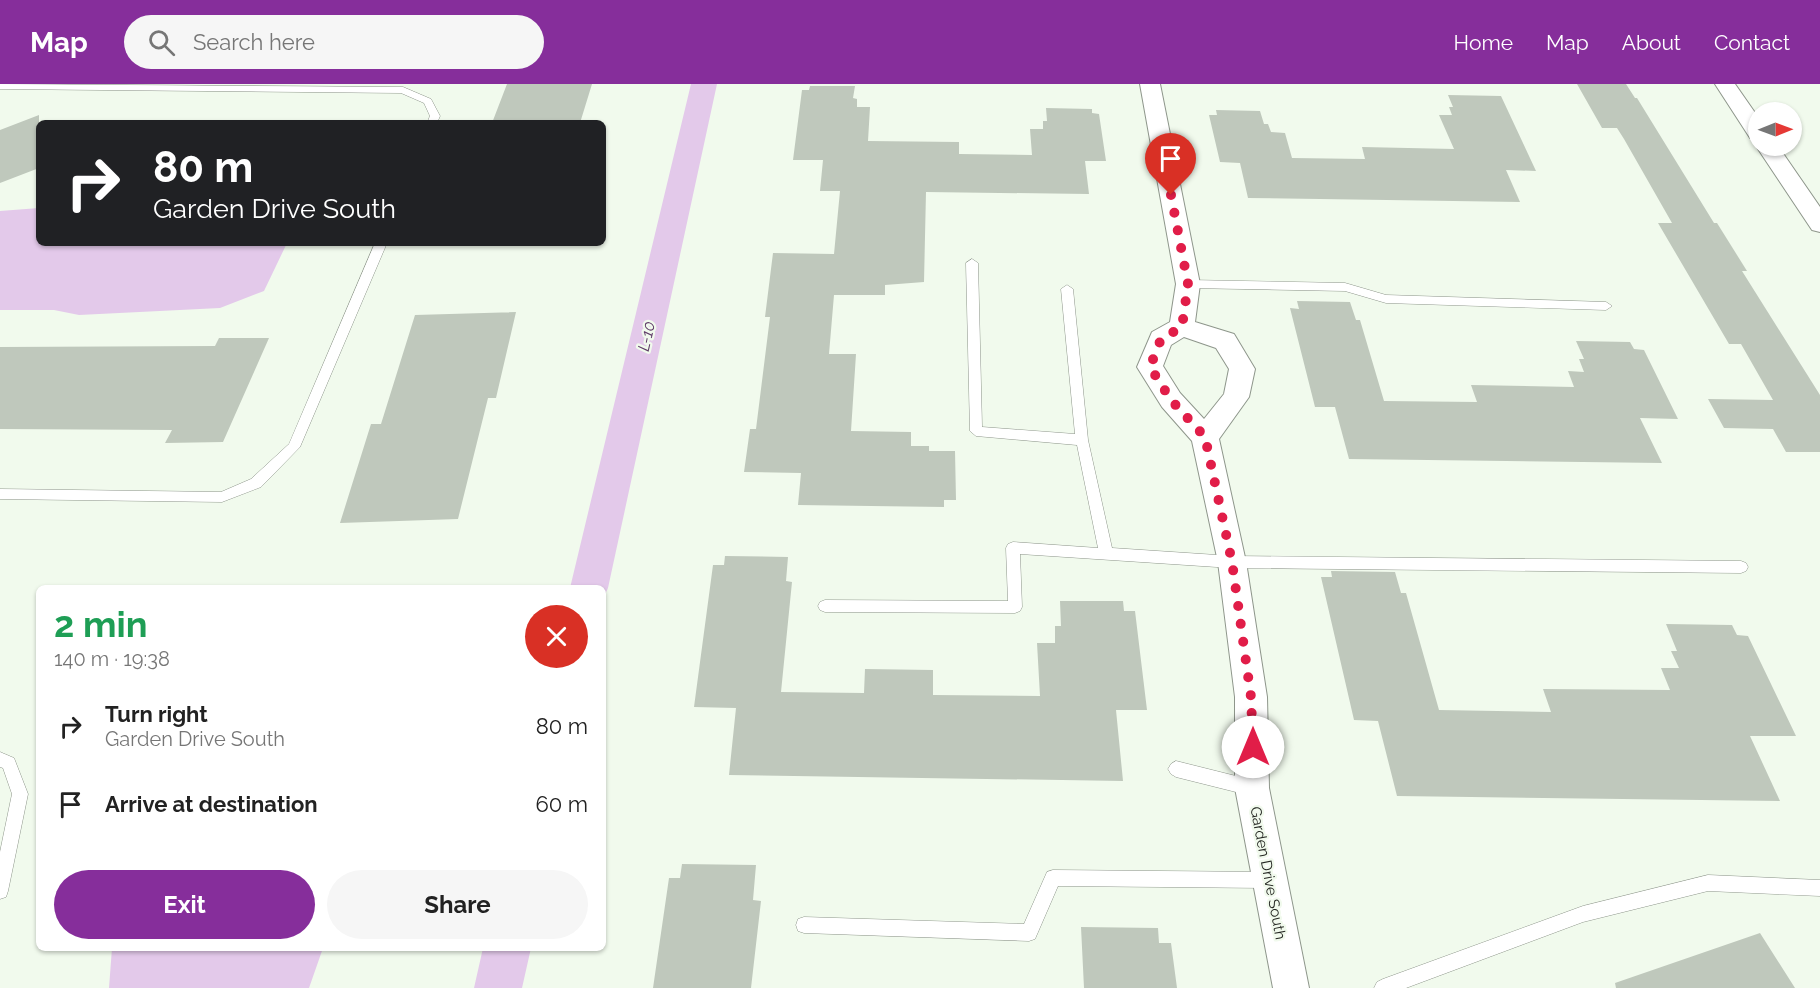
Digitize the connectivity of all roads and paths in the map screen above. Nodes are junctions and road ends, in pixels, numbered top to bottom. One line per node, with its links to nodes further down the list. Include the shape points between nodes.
1 (1150, 84): 10 (street)
2 (1725, 84): 4 (street)
3 (0, 86): 5 (lane, via 403,90 428,101)
4 (1748, 118)
5 (433, 120)
6 (1774, 156): 7 (street)
7 (1820, 224)
8 (380, 246): 16 (lane, via 294,447 256,483 222,497)
9 (972, 263): 15 (lane, via 976,431)
10 (1188, 284): 12 (lane, via 1345,287 1386,299); 13 (street)
11 (1067, 289): 15 (lane)
12 (1606, 306)
13 (1182, 327): 14 (street, via 1161,339 1150,367 1171,400); 14 (street, via 1225,341 1242,369 1236,397)
14 (1205, 437): 18 (street, Garden Drive South)
15 (1082, 440): 17 (lane)
16 (0, 494)
17 (1106, 554): 18 (lane); 20 (lane, via 1013,549 1015,607)
18 (1232, 562): 19 (lane); 23 (street, Garden Drive South, via 1251,697)
19 (1741, 567)
20 (825, 606)
21 (0, 759): 26 (lane, via 9,763 20,794)
22 (1176, 769): 23 (lane)
23 (1252, 788): 24 (street, Garden Drive South)
24 (1268, 880): 27 (lane, via 1053,878 1029,933); 29 (street, Garden Drive South)
25 (1820, 888): 28 (lane, via 1708,883 1582,914)
26 (0, 891)
27 (804, 925)
28 (1409, 983): 30 (lane)
29 (1291, 988)
30 (1383, 988)

